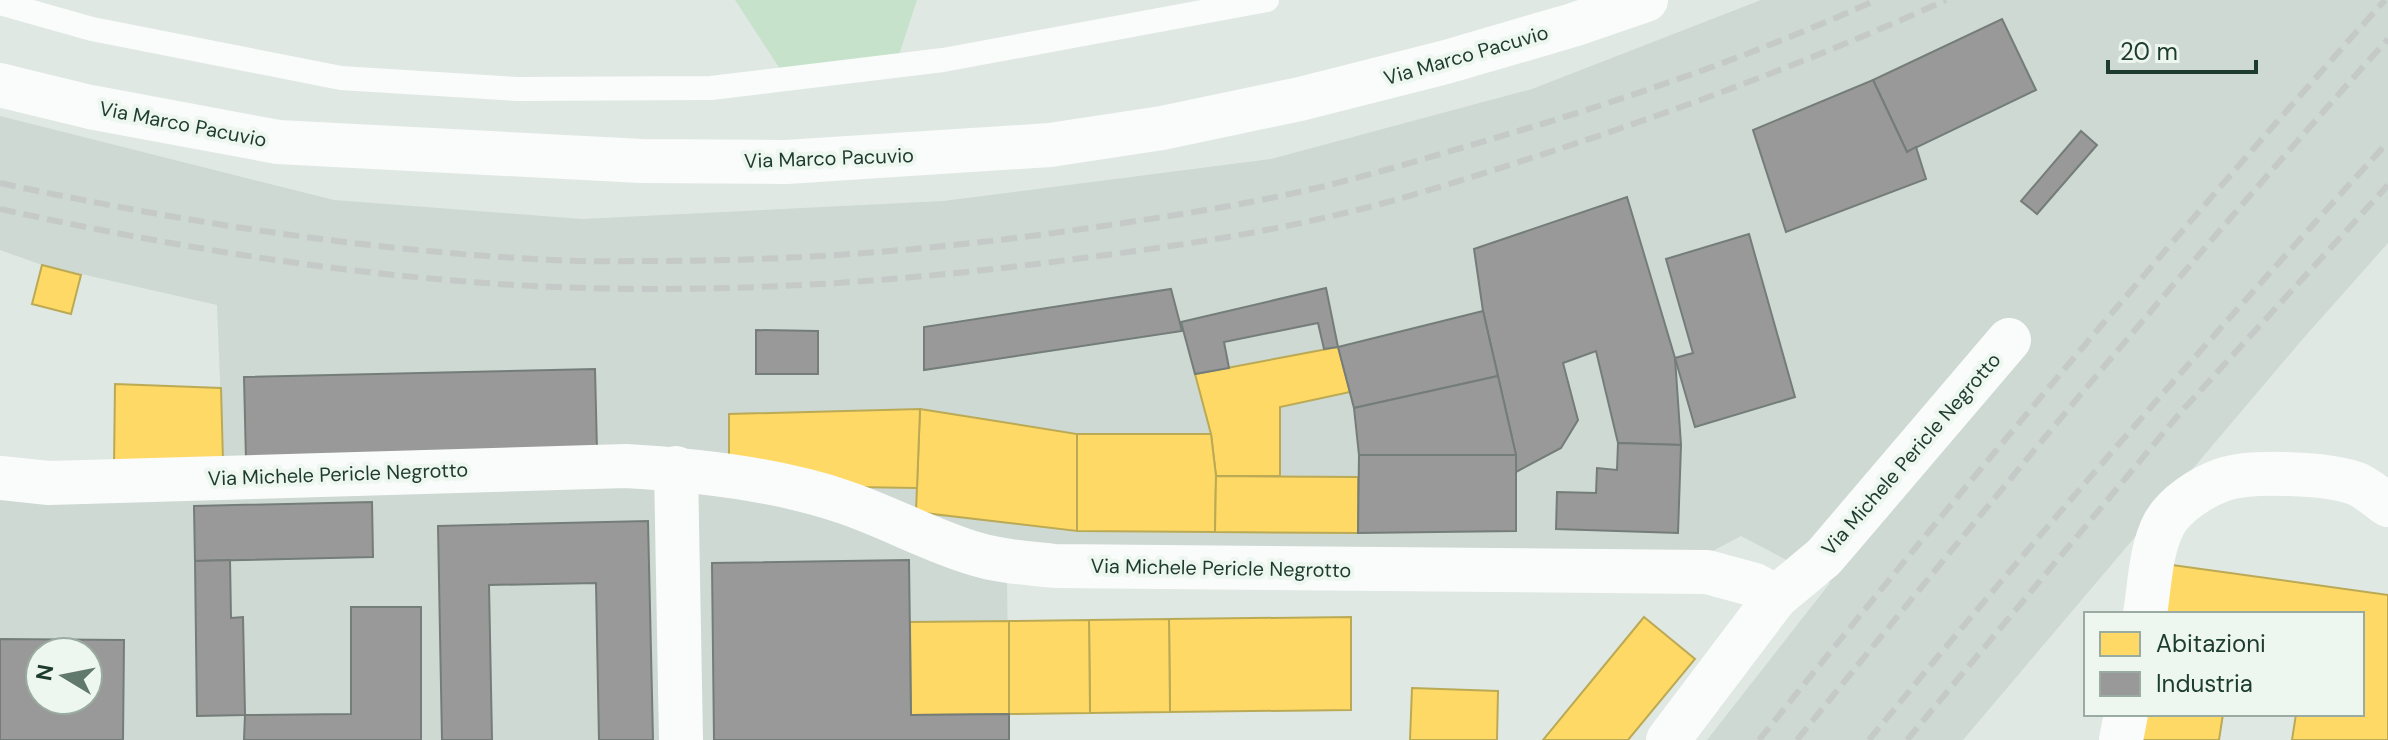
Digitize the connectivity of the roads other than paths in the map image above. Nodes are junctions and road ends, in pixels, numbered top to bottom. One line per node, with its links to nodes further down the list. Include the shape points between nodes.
1 (1267, 0): 3 (lane, via 943,60 711,88 532,89 341,78 92,29)
2 (1646, 0): 4 (street, Via Marco Pacuvio, via 1446,62 1162,128 1050,145 786,162 641,161 278,142)
3 (0, 3)
4 (0, 85)
5 (2009, 340): 9 (street, Via Michele Pericle Negrotto, via 1824,557)
6 (676, 468): 7 (street, Via Michele Pericle Negrotto, via 49,483); 9 (street, Via Michele Pericle Negrotto, via 807,490 1005,561 1055,566 1707,572 1755,585); 12 (street)
7 (0, 478)
8 (2388, 505): 10 (street, via 2358,484 2311,475 2224,479 2194,494 2166,521 2154,548)
9 (1776, 597): 13 (street, Via Michele Pericle Negrotto)
10 (2145, 612)
11 (2126, 716): 14 (street)
12 (681, 740)
13 (1668, 740)
14 (2121, 740)

